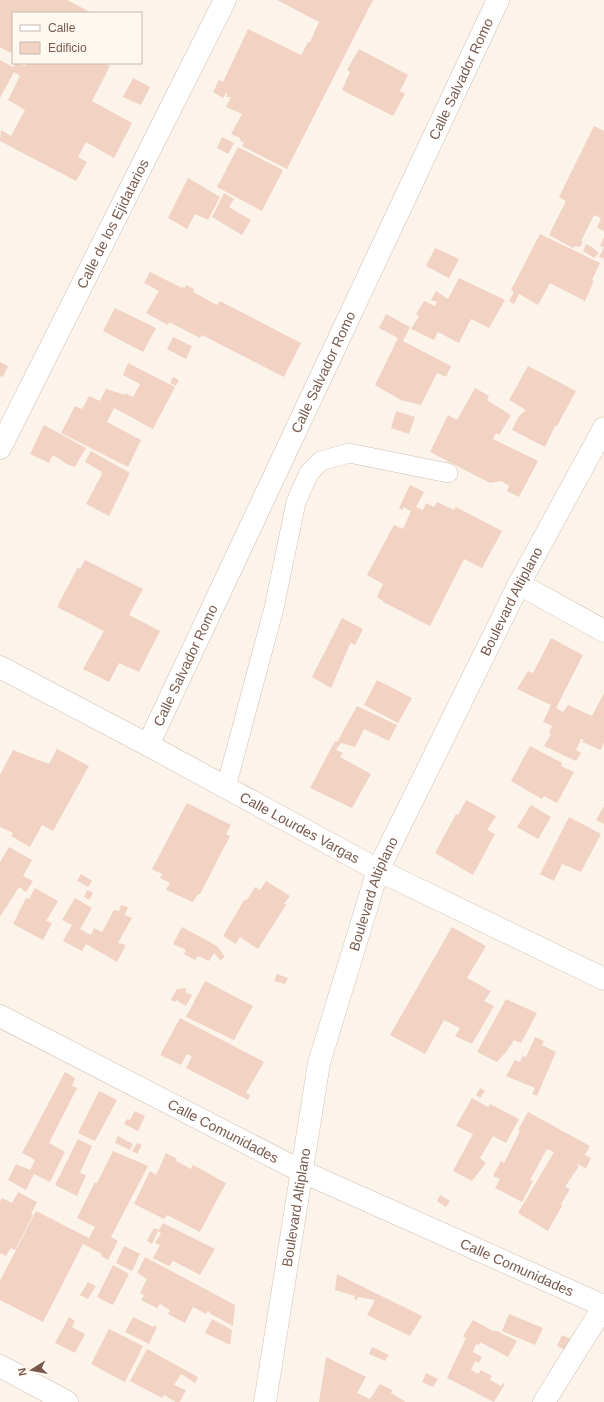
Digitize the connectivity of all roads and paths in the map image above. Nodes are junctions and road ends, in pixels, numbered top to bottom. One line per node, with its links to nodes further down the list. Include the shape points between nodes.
1 (225, 0): 3 (street, Calle de los Ejidatarios)
2 (498, 0): 10 (street, Calle Salvador Romo)
3 (5, 424): 5 (street, Calle de los Ejidatarios)
4 (604, 428): 7 (street, Boulevard Altiplano)
5 (0, 448)
6 (448, 473): 11 (lane, via 349,453 321,461 309,473 296,502 274,608)
7 (519, 584): 8 (street); 12 (street, Boulevard Altiplano)
8 (604, 631)
9 (0, 667): 10 (street, Calle Lourdes Vargas)
10 (148, 745): 11 (street, Calle Lourdes Vargas)
11 (226, 787): 12 (street, Calle Lourdes Vargas)
12 (378, 870): 13 (street, Calle Lourdes Vargas); 15 (street, Boulevard Altiplano, via 319,1063)
13 (604, 980)
14 (0, 1016): 15 (street, Calle Comunidades)
15 (301, 1171): 16 (street, Calle Comunidades); 19 (street, Boulevard Altiplano)
16 (604, 1306): 20 (street)
17 (0, 1366): 18 (street)
18 (67, 1402)
19 (265, 1402)
20 (544, 1402)

